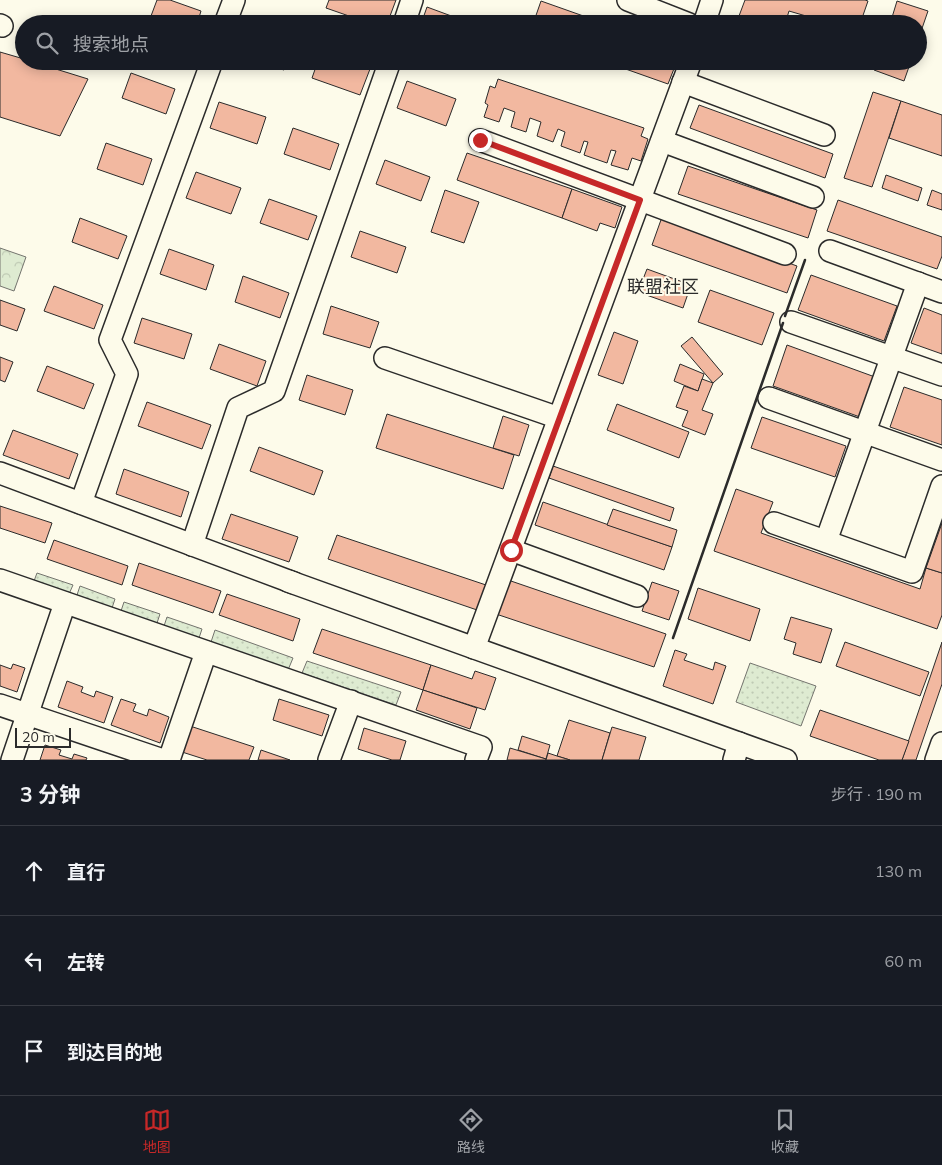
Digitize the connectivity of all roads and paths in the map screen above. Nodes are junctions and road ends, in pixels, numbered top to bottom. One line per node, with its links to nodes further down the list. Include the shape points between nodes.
1 (234, 0): 5 (street)
2 (412, 0): 6 (street)
3 (628, 0): 7 (street)
4 (712, 0): 8 (street)
5 (228, 15)
6 (407, 15)
7 (666, 15)
8 (707, 15)
9 (209, 70): 32 (street, via 110,340 127,374)
10 (387, 70): 35 (street, via 274,391 238,408)
11 (688, 70): 12 (street)
12 (683, 82): 13 (street); 15 (street)
13 (824, 135)
14 (480, 140): 17 (street)
15 (662, 141): 16 (street); 17 (street)
16 (813, 197)
17 (640, 200): 19 (street); 27 (street)
18 (830, 251): 20 (street)
19 (786, 254)
20 (918, 283): 21 (street); 24 (street)
21 (942, 292)
22 (791, 322): 24 (street)
23 (385, 358): 27 (street)
24 (892, 358): 25 (street); 28 (street)
25 (942, 375)
26 (770, 398): 28 (street)
27 (559, 418): 36 (street)
28 (865, 431): 29 (street); 34 (street)
29 (942, 460)
30 (0, 473): 32 (street)
31 (942, 486): 34 (street, via 912,572)
32 (80, 503): 35 (street)
33 (774, 523): 34 (street)
34 (826, 542)
35 (192, 545): 40 (street)
36 (511, 550): 38 (street); 40 (street)
37 (0, 580): 39 (street)
38 (637, 596)
39 (65, 603): 41 (street); 44 (street)
40 (474, 648): 46 (street)
41 (206, 652): 42 (street); 50 (street)
42 (350, 701): 47 (street); 51 (street, via 481,747)
43 (0, 704): 44 (street)
44 (28, 714): 48 (street); 49 (street)
45 (942, 743): 53 (street)
46 (737, 752): 52 (street)
47 (335, 758)
48 (12, 760)
49 (163, 760)
50 (169, 760)
51 (476, 760)
52 (786, 760)
53 (936, 760)

